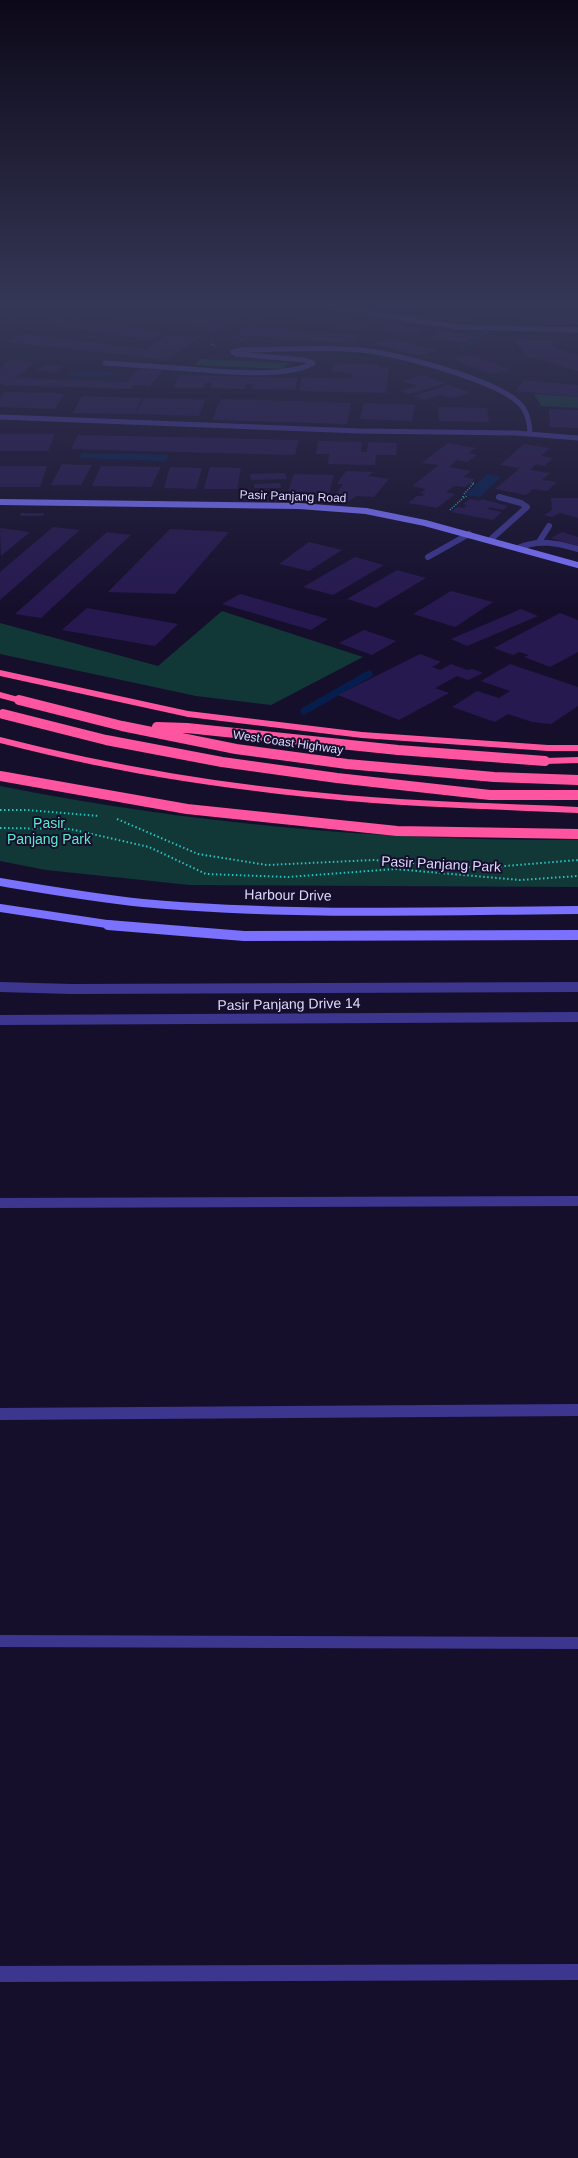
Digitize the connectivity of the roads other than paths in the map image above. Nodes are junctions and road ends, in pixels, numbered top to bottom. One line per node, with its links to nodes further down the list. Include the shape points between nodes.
1 (522, 407): 3 (street)
2 (0, 417): 3 (street, via 230,427)
3 (530, 434): 4 (street)
4 (578, 438)
5 (499, 497): 9 (street, via 521,502 526,507)
6 (0, 502): 8 (street, Pasir Panjang Road, via 299,506 348,510 425,523)
7 (549, 526): 10 (street)
8 (469, 534): 9 (street, Pasir Panjang Road); 13 (street)
9 (490, 540): 11 (street, Pasir Panjang Road)
10 (539, 542): 11 (street, via 528,542); 12 (street, via 549,541)
11 (518, 548): 14 (street, Pasir Panjang Road)
12 (578, 549)
13 (428, 557)
14 (578, 565)
15 (0, 673): 19 (highway, via 188,714 362,735)
16 (0, 695): 22 (highway, West Coast Highway, bridge, via 122,726 236,749 347,764 494,777)
17 (1, 716): 20 (highway, bridge, via 187,728 398,750 545,761); 23 (highway, West Coast Highway, bridge, via 106,740 222,762 337,778 490,795)
18 (0, 740): 24 (highway, via 62,757 239,786 346,798)
19 (578, 748)
20 (578, 760)
21 (0, 776): 25 (highway, bridge, via 187,809 397,831)
22 (578, 780)
23 (578, 795)
24 (578, 810)
25 (578, 834)
26 (0, 882): 28 (street, Harbour Drive, via 108,900 245,910)
27 (0, 908): 29 (street, via 99,924 244,936)
28 (578, 910)
29 (578, 935)
30 (0, 987): 31 (street, Pasir Panjang Drive 14)
31 (578, 988)
32 (578, 1017): 33 (street, Pasir Panjang Drive 14)
33 (0, 1020)
34 (578, 1201): 35 (street)
35 (0, 1203)
36 (578, 1410): 37 (street)
37 (0, 1414)
38 (0, 1641): 39 (street)
39 (578, 1643)
40 (578, 1972): 41 (street)
41 (0, 1974)

